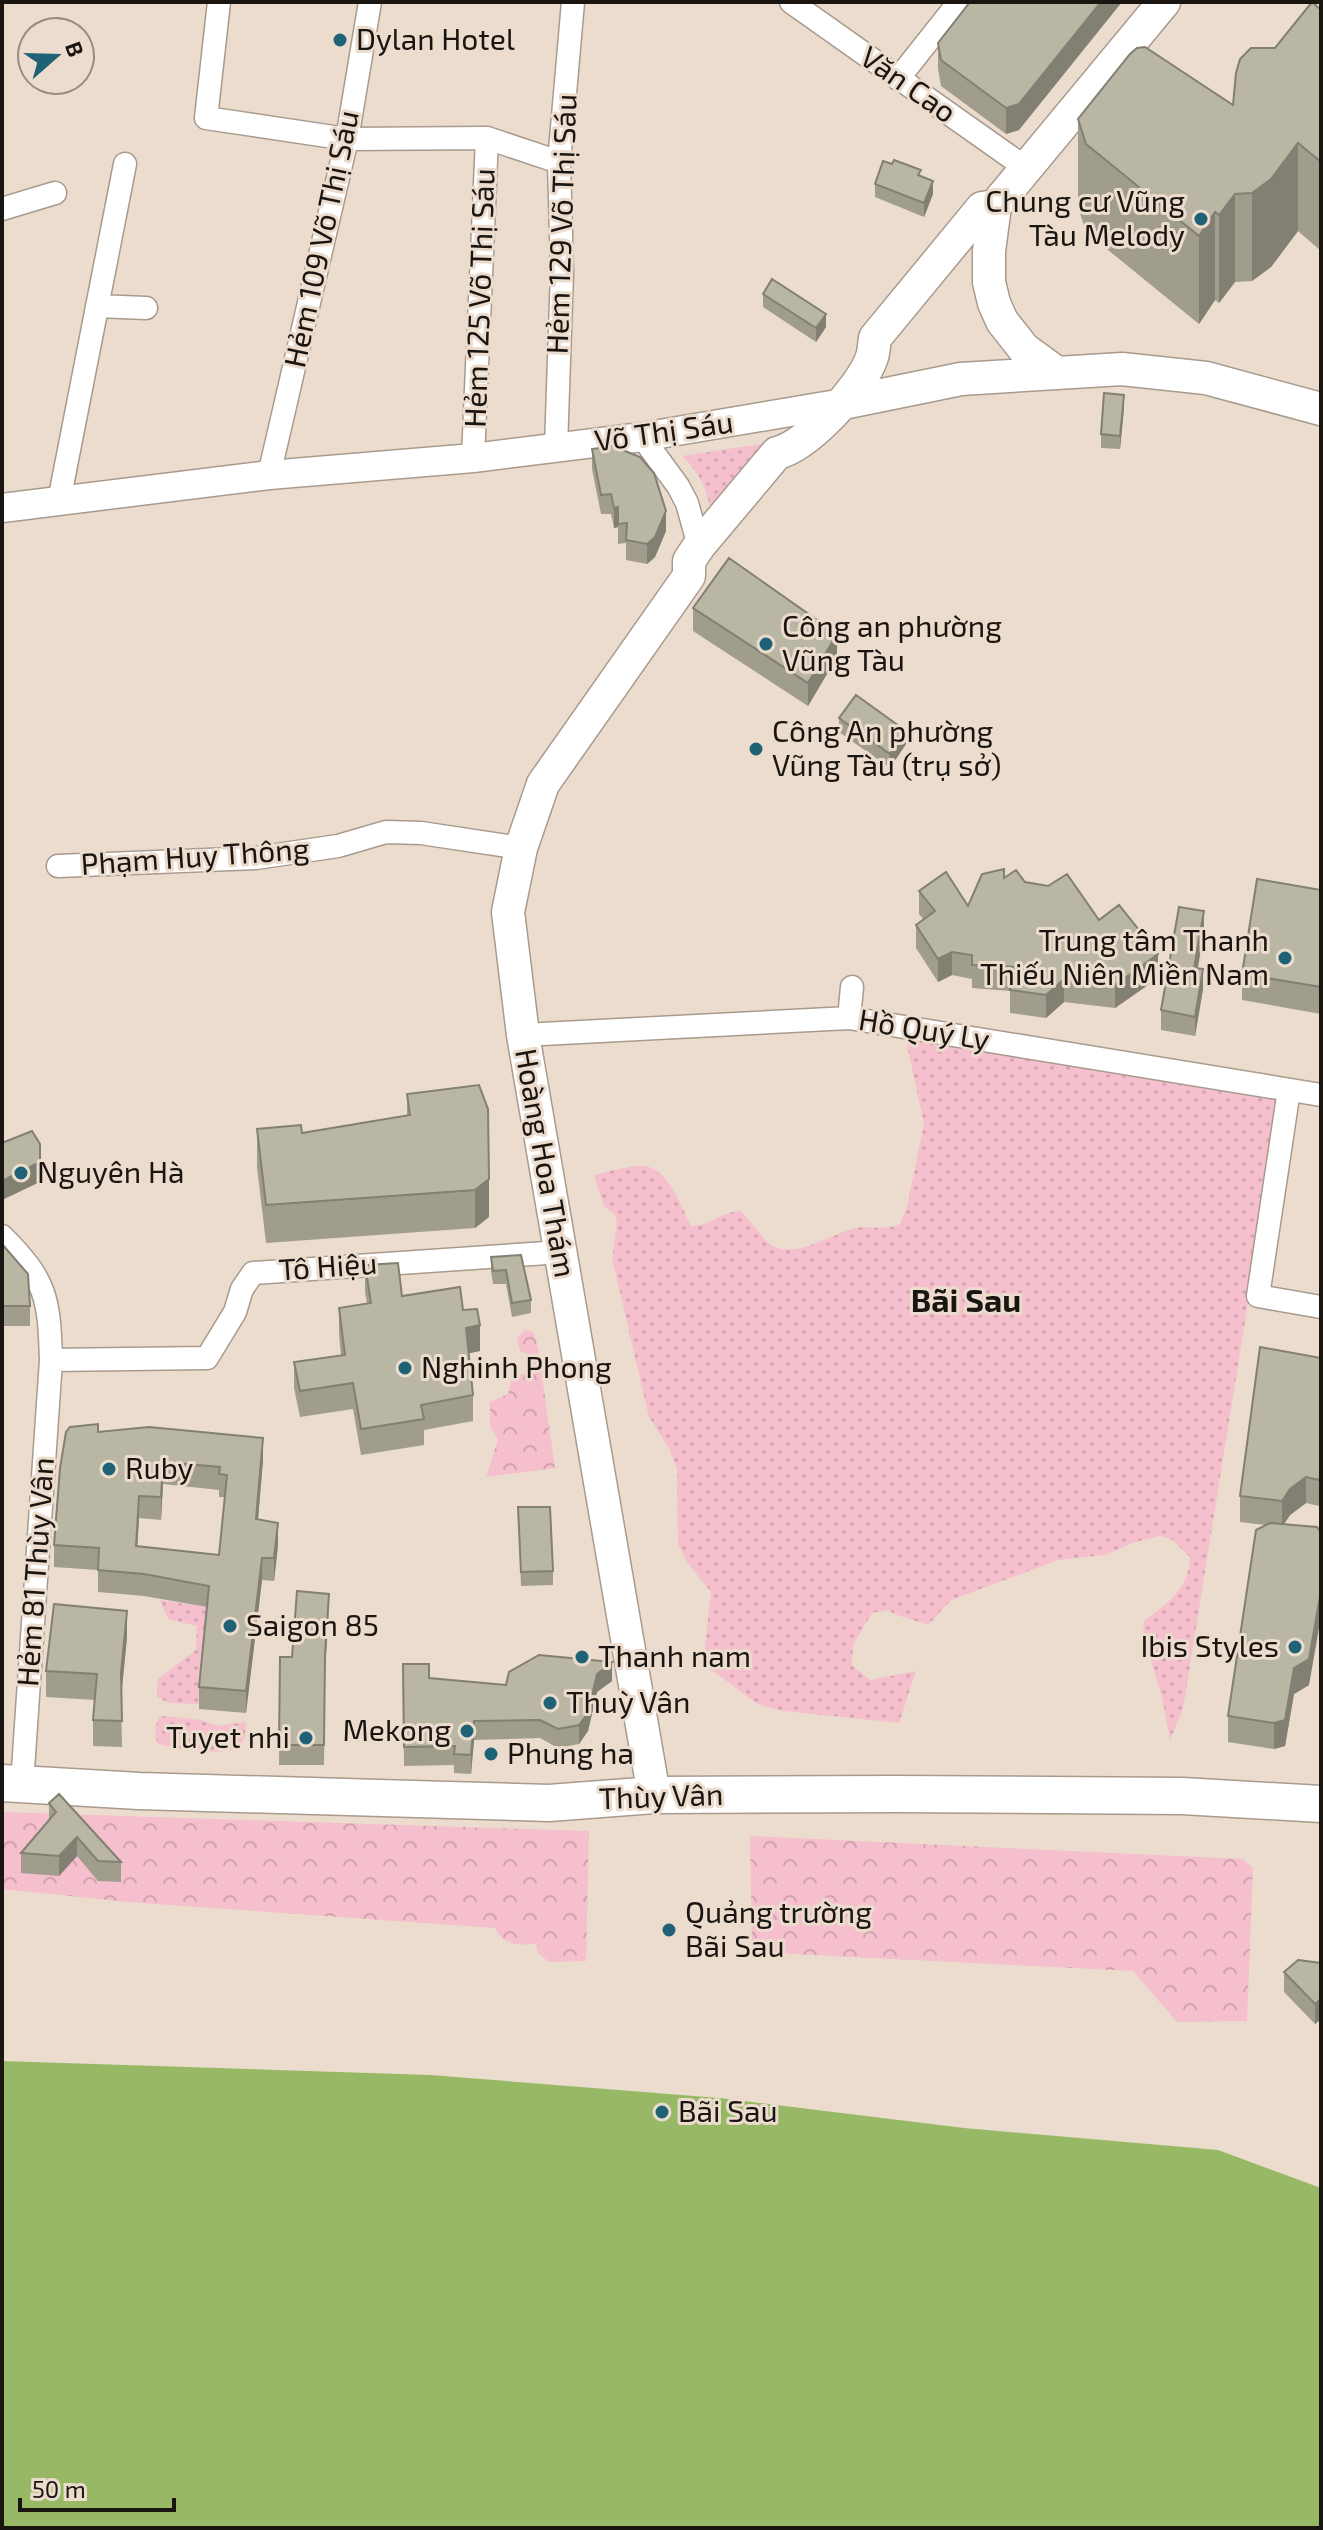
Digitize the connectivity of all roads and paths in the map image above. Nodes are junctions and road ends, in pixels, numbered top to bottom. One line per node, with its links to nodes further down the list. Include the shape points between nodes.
1 (219, 2): 9 (street, via 206,118)
2 (370, 2): 9 (street, Hẻm 109 Võ Thị Sáu)
3 (573, 2): 10 (street, Hẻm 129 Võ Thị Sáu)
4 (791, 2): 7 (street, Văn Cao)
5 (959, 2): 7 (street)
6 (1164, 2): 12 (main road, Hoàng Hoa Thám)
7 (898, 79): 12 (street, Văn Cao)
8 (487, 138): 9 (street); 10 (street); 24 (street, Hẻm 125 Võ Thị Sáu)
9 (347, 139): 25 (street, Hẻm 109 Võ Thị Sáu)
10 (559, 162): 22 (street, Hẻm 129 Võ Thị Sáu, via 562,272)
11 (125, 164): 16 (street)
12 (1026, 168): 15 (main road, Hoàng Hoa Thám)
13 (55, 193): 14 (street)
14 (2, 209)
15 (994, 213): 18 (main road, via 989,282 994,303 1024,349); 19 (main road, Hoàng Hoa Thám, via 982,208 875,338 872,358)
16 (97, 306): 17 (street); 26 (street)
17 (146, 308)
18 (1057, 373): 19 (main road, Võ Thị Sáu, via 961,379); 20 (main road, Võ Thị Sáu, via 1122,369 1206,378)
19 (843, 403): 21 (street, Võ Thị Sáu); 23 (main road, Hoàng Hoa Thám)
20 (1321, 409)
21 (642, 437): 22 (street, Võ Thị Sáu); 28 (street, via 687,503)
22 (556, 447): 24 (street, Võ Thị Sáu)
23 (791, 450): 28 (main road, Hoàng Hoa Thám, via 777,453); 29 (main road, Hoàng Hoa Thám, via 790,467 704,573)
24 (473, 458): 25 (street, Võ Thị Sáu)
25 (269, 475): 26 (street, Võ Thị Sáu)
26 (59, 501): 27 (street, Võ Thị Sáu)
27 (2, 508)
28 (699, 546): 29 (main road, Hoàng Hoa Thám, via 689,561)
29 (689, 576): 30 (main road, Hoàng Hoa Thám, via 543,784)
30 (521, 848): 31 (street, Phạm Huy Thông, via 386,832 338,846 256,858); 34 (main road, Hoàng Hoa Thám, via 508,912)
31 (58, 866)
32 (852, 987): 33 (street)
33 (849, 1018): 34 (street, Hồ Quý Ly); 35 (street, Hồ Quý Ly)
34 (523, 1035): 38 (main road, Hoàng Hoa Thám)
35 (1289, 1090): 36 (street, Hồ Quý Ly); 39 (street, via 1258,1296)
36 (1321, 1095)
37 (2, 1236): 40 (street, Hẻm 81 Thùy Vân, via 35,1272 46,1296)
38 (561, 1252): 40 (street, Tô Hiệu, via 253,1273 207,1358); 42 (main road, Hoàng Hoa Thám)
39 (1321, 1307)
40 (51, 1360): 41 (street, Hẻm 81 Thùy Vân)
41 (12, 1784): 42 (main road, Thùy Vân, via 549,1803)
42 (654, 1795): 43 (main road, Thùy Vân, via 1182,1796)
43 (1321, 1804)

